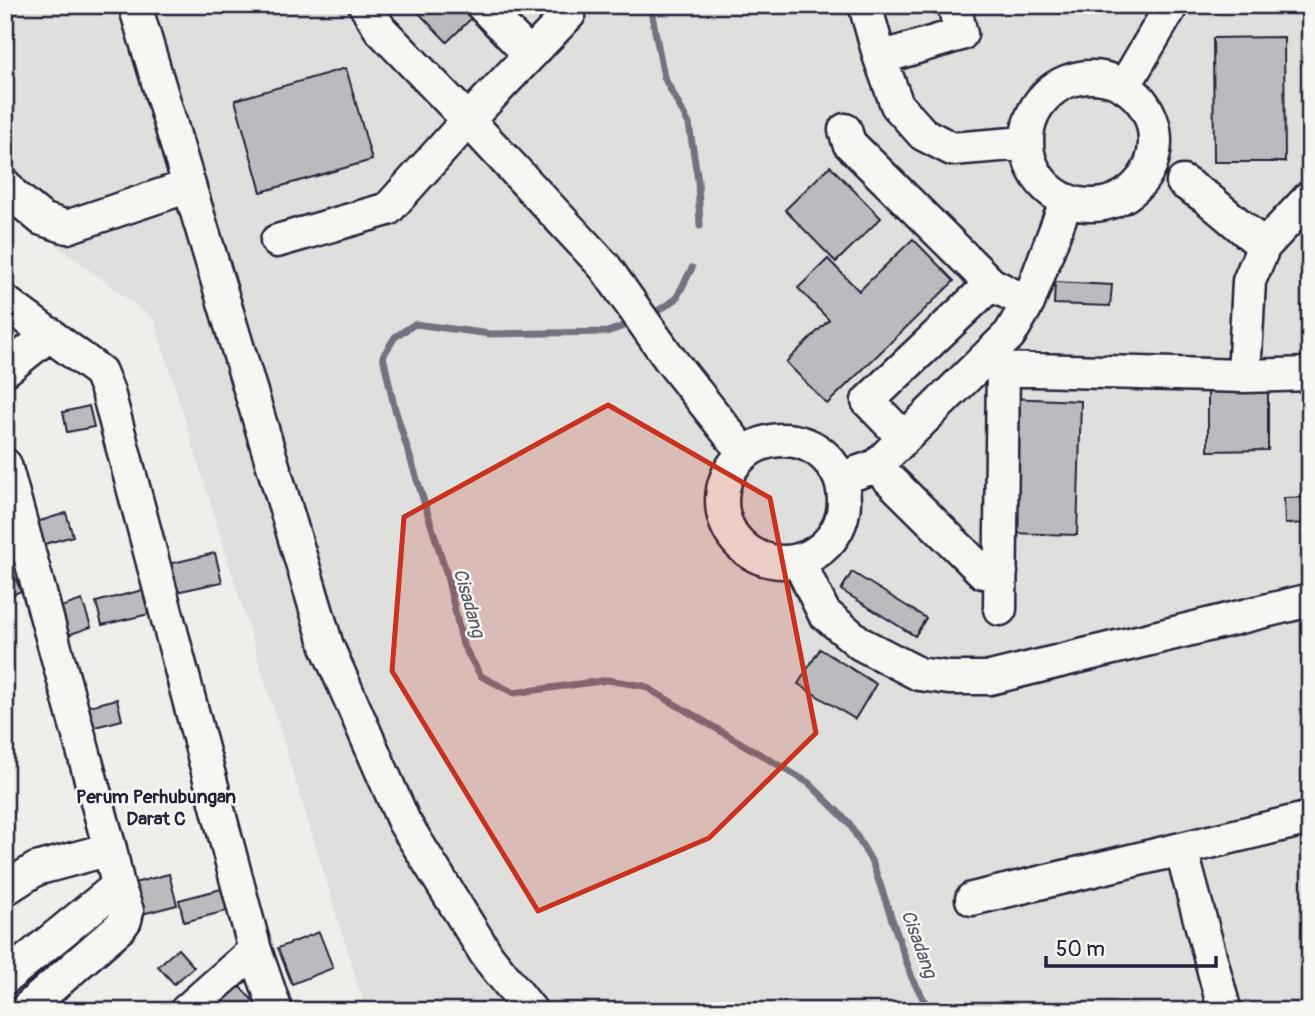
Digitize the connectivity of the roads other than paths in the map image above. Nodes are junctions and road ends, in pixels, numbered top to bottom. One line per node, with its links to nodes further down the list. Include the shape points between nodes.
1 (135, 5): 16 (street)
2 (365, 5): 11 (street, via 380,29)
3 (482, 5): 8 (street)
4 (865, 5): 9 (street)
5 (954, 5): 9 (street, via 961,34)
6 (1172, 5): 10 (street)
7 (569, 14): 8 (street)
8 (530, 55): 11 (street)
9 (880, 58): 13 (street, via 897,105 923,134 953,149)
10 (1125, 85): 13 (street, via 1090,75 1055,86 1032,110); 18 (street, via 1147,107 1156,138 1149,170 1128,194 1098,206)
11 (468, 120): 19 (street, via 388,209); 30 (street, via 605,267)
12 (845, 130): 21 (street, via 849,143)
13 (1025, 143): 18 (street, via 1037,179)
14 (1183, 182): 20 (street)
15 (5, 185): 16 (street, via 42,219 67,226)
16 (189, 186): 52 (street, via 327,646 404,822 488,957)
17 (1310, 197): 20 (street)
18 (1066, 202): 23 (street)
19 (277, 241)
20 (1264, 246): 28 (street, via 1249,281)
21 (991, 284): 23 (street); 29 (street, via 868,401)
22 (5, 302): 24 (street)
23 (1028, 303): 25 (street)
24 (50, 334): 26 (street); 44 (street, via 100,372 108,392)
25 (995, 363): 28 (street); 29 (street); 35 (street)
26 (5, 370)
27 (1310, 374): 28 (street)
28 (1244, 376)
29 (904, 438): 32 (street)
30 (744, 453): 33 (street, via 770,440 799,440 825,454); 34 (street, via 724,480 722,514 737,543 766,561)
31 (5, 466): 39 (street)
32 (876, 466): 33 (street); 35 (street, via 983,572)
33 (842, 478): 34 (street, via 845,512 829,544)
34 (799, 562): 36 (street, via 824,613 861,644 919,674 949,678 990,678)
35 (1001, 572): 37 (street)
36 (1310, 600)
37 (1000, 609)
38 (1310, 818): 40 (street)
39 (110, 849): 41 (street); 42 (street, via 36,869)
40 (1181, 849): 43 (street); 47 (street)
41 (118, 886): 45 (street); 49 (street, via 127,911 120,927)
42 (5, 889)
43 (972, 899)
44 (255, 950): 50 (street); 51 (street)
45 (5, 978)
46 (5, 1006): 48 (street)
47 (1223, 1008)
48 (11, 1011)
49 (24, 1011)
50 (186, 1011)
51 (276, 1011)
52 (531, 1011)

